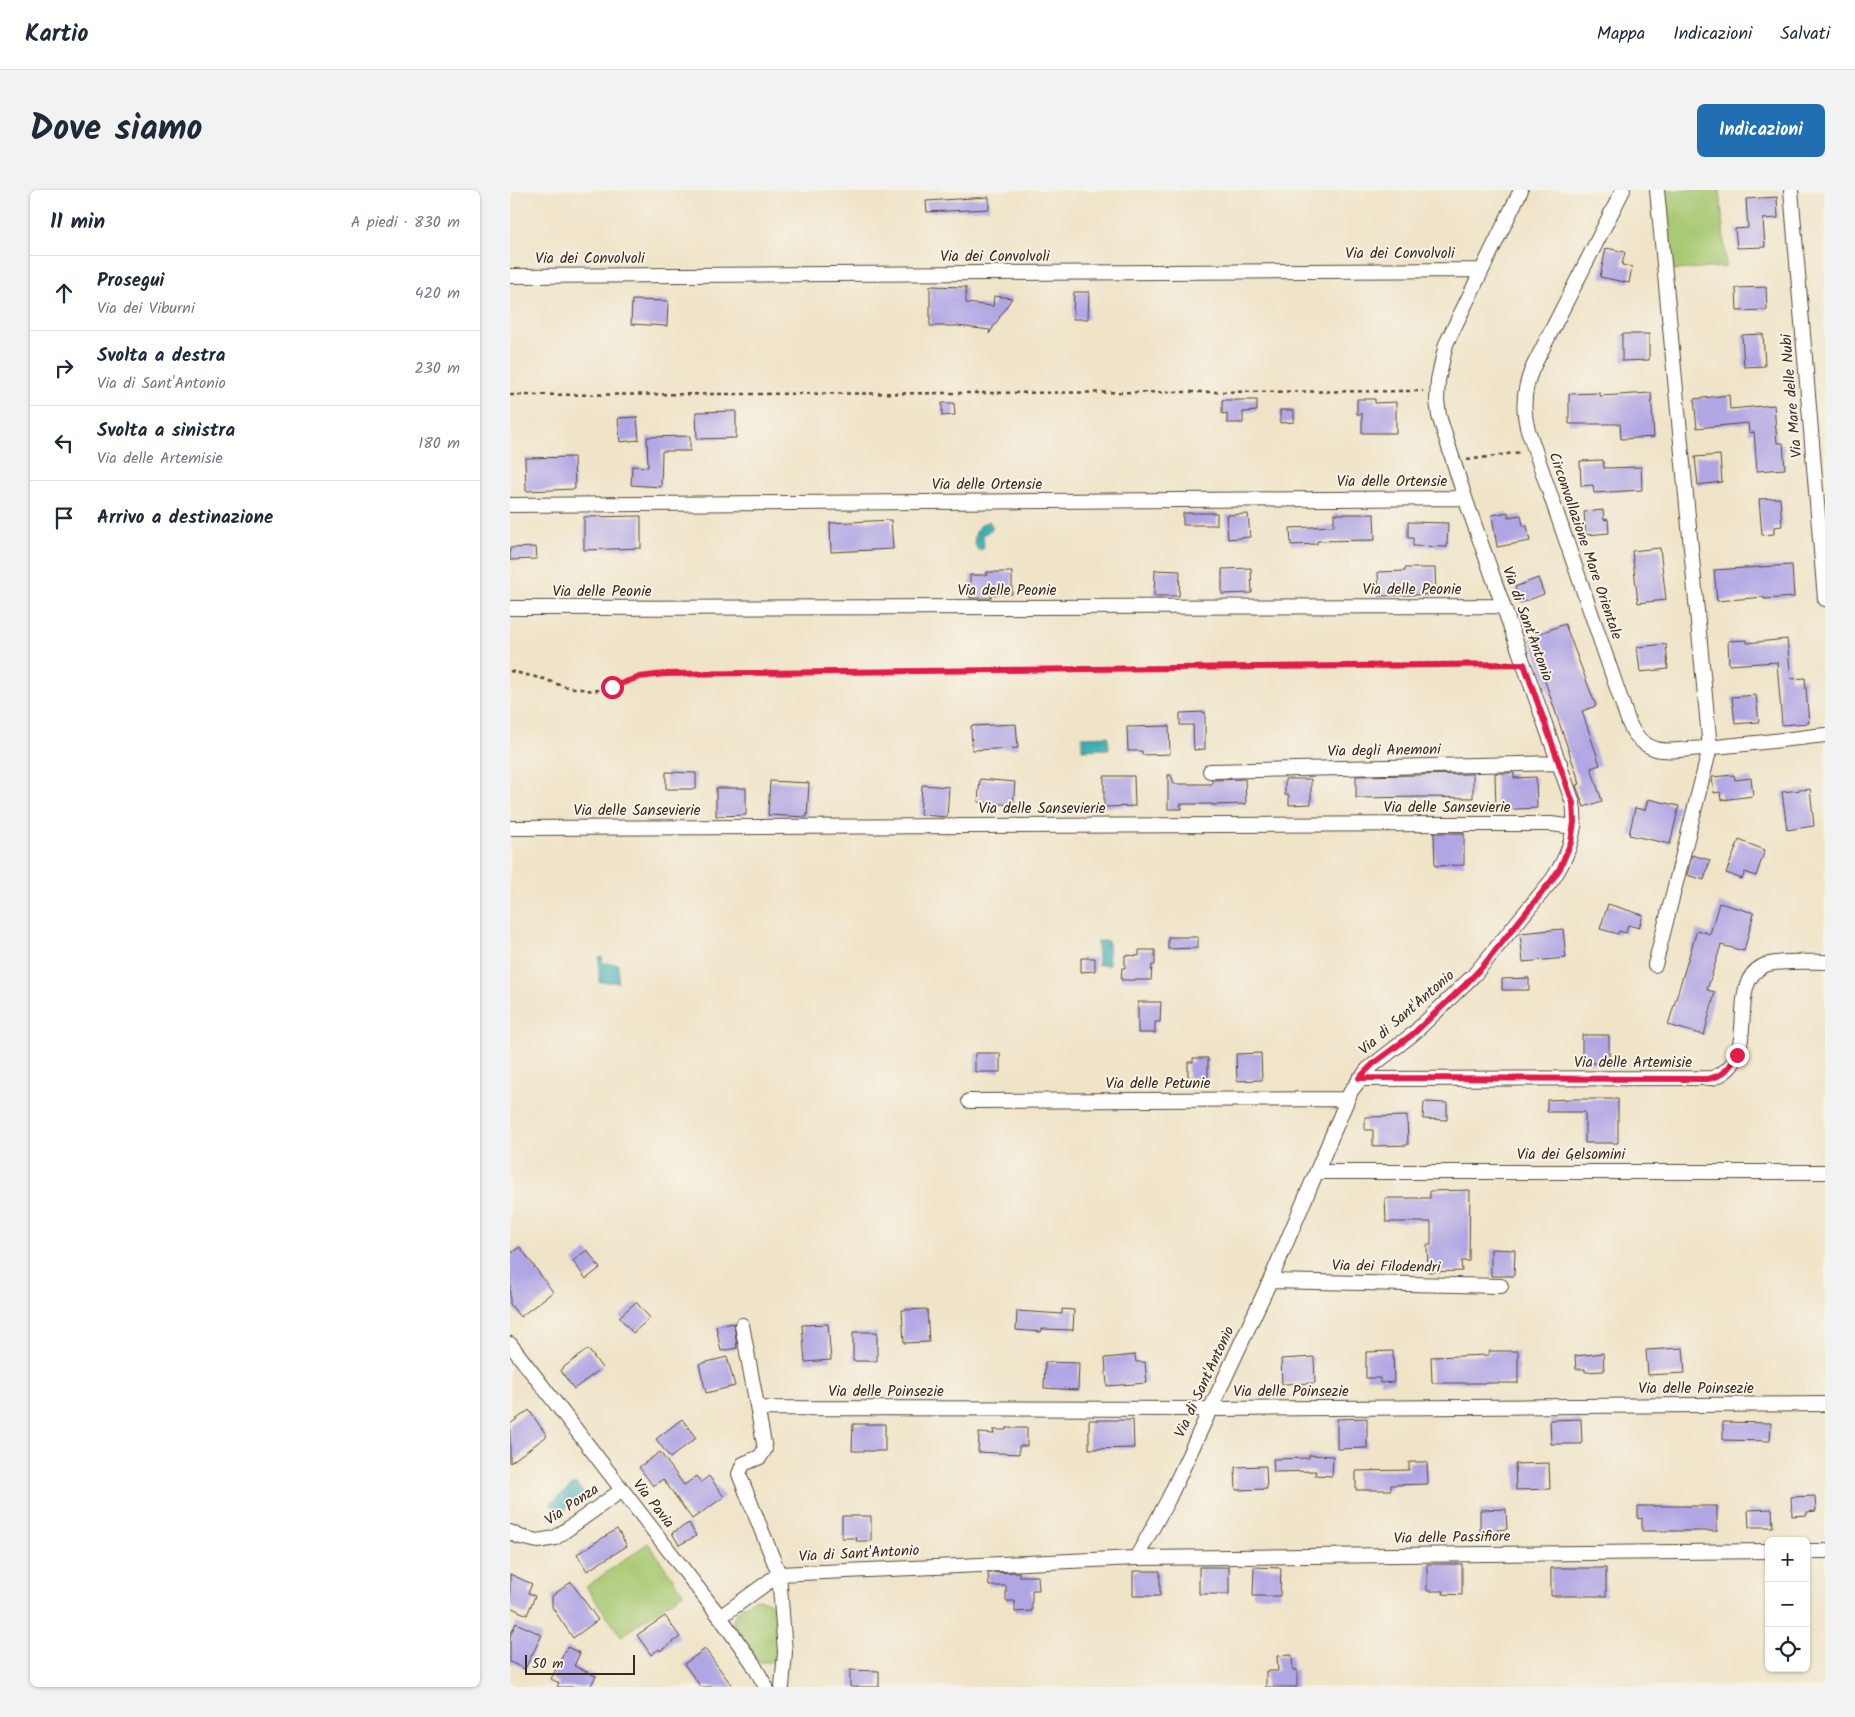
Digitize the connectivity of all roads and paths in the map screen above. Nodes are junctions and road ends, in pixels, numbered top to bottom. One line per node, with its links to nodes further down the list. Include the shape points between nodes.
1 (1522, 190): 5 (street, Via di Sant'Antonio)
2 (1623, 190): 9 (street, Circonvallazione Mare Orientale, via 1528,379 1524,411)
3 (1657, 190): 19 (street)
4 (1791, 190): 13 (street, Via Mare delle Nubi)
5 (1481, 270): 6 (street, Via dei Convolvoli); 7 (street, Via di Sant'Antonio, via 1446,344)
6 (510, 276)
7 (1437, 391): 8 (path); 10 (street, Via di Sant'Antonio, via 1439,416)
8 (510, 395)
9 (1535, 450): 10 (path); 19 (street, Circonvallazione Mare Orientale, via 1632,731 1644,743 1659,750)
10 (1453, 462): 11 (street, Via di Sant'Antonio)
11 (1464, 498): 12 (street, Via delle Ortensie); 14 (street, Via di Sant'Antonio)
12 (510, 505)
13 (1825, 599)
14 (1503, 606): 15 (street, Via delle Peonie); 16 (street, Via di Sant'Antonio)
15 (510, 608)
16 (1524, 664): 17 (path, via 664,674 639,677 593,690 562,686); 20 (street, Via di Sant'Antonio)
17 (510, 671)
18 (1825, 735): 19 (street, Circonvallazione Mare Orientale)
19 (1710, 748): 25 (street)
20 (1560, 763): 21 (street, Via degli Anemoni); 22 (street, Via di Sant'Antonio, via 1573,803)
21 (1210, 771)
22 (1574, 827): 23 (street, Via delle Sansevierie, via 1436,824); 26 (street, Via di Sant'Antonio, via 1571,842 1556,874 1483,966 1426,1022)
23 (510, 828)
24 (1825, 962): 26 (street, Via delle Artemisie, via 1773,963 1759,968 1744,994 1739,1051 1727,1070 1712,1078)
25 (1655, 965)
26 (1359, 1078): 27 (street, Via di Sant'Antonio)
27 (1347, 1099): 28 (street, Via delle Petunie); 29 (street, Via di Sant'Antonio)
28 (969, 1101)
29 (1317, 1172): 30 (street, Via dei Gelsomini); 31 (street, Via di Sant'Antonio)
30 (1825, 1172)
31 (1270, 1281): 32 (street, Via dei Filodendri); 37 (street, Via di Sant'Antonio)
32 (1501, 1286)
33 (742, 1324): 36 (street)
34 (510, 1344): 38 (street, Via Pavia)
35 (1825, 1404): 37 (street, Via delle Poinsezie)
36 (758, 1408): 37 (street, Via delle Poinsezie); 44 (street, via 764,1452 757,1459 743,1464 738,1474)
37 (1211, 1409): 43 (street, Via di Sant'Antonio, via 1168,1500)
38 (622, 1490): 39 (street, Via Ponza, via 555,1538 538,1541); 45 (street, Via Pavia)
39 (510, 1532)
40 (1825, 1550): 42 (street)
41 (1765, 1551): 43 (street, Via delle Passifiore)
42 (1810, 1551)
43 (1136, 1558): 44 (street, Via di Sant'Antonio)
44 (779, 1574): 45 (street); 47 (street, via 785,1652)
45 (720, 1617): 46 (street, Via Pavia)
46 (766, 1687)
47 (782, 1687)

